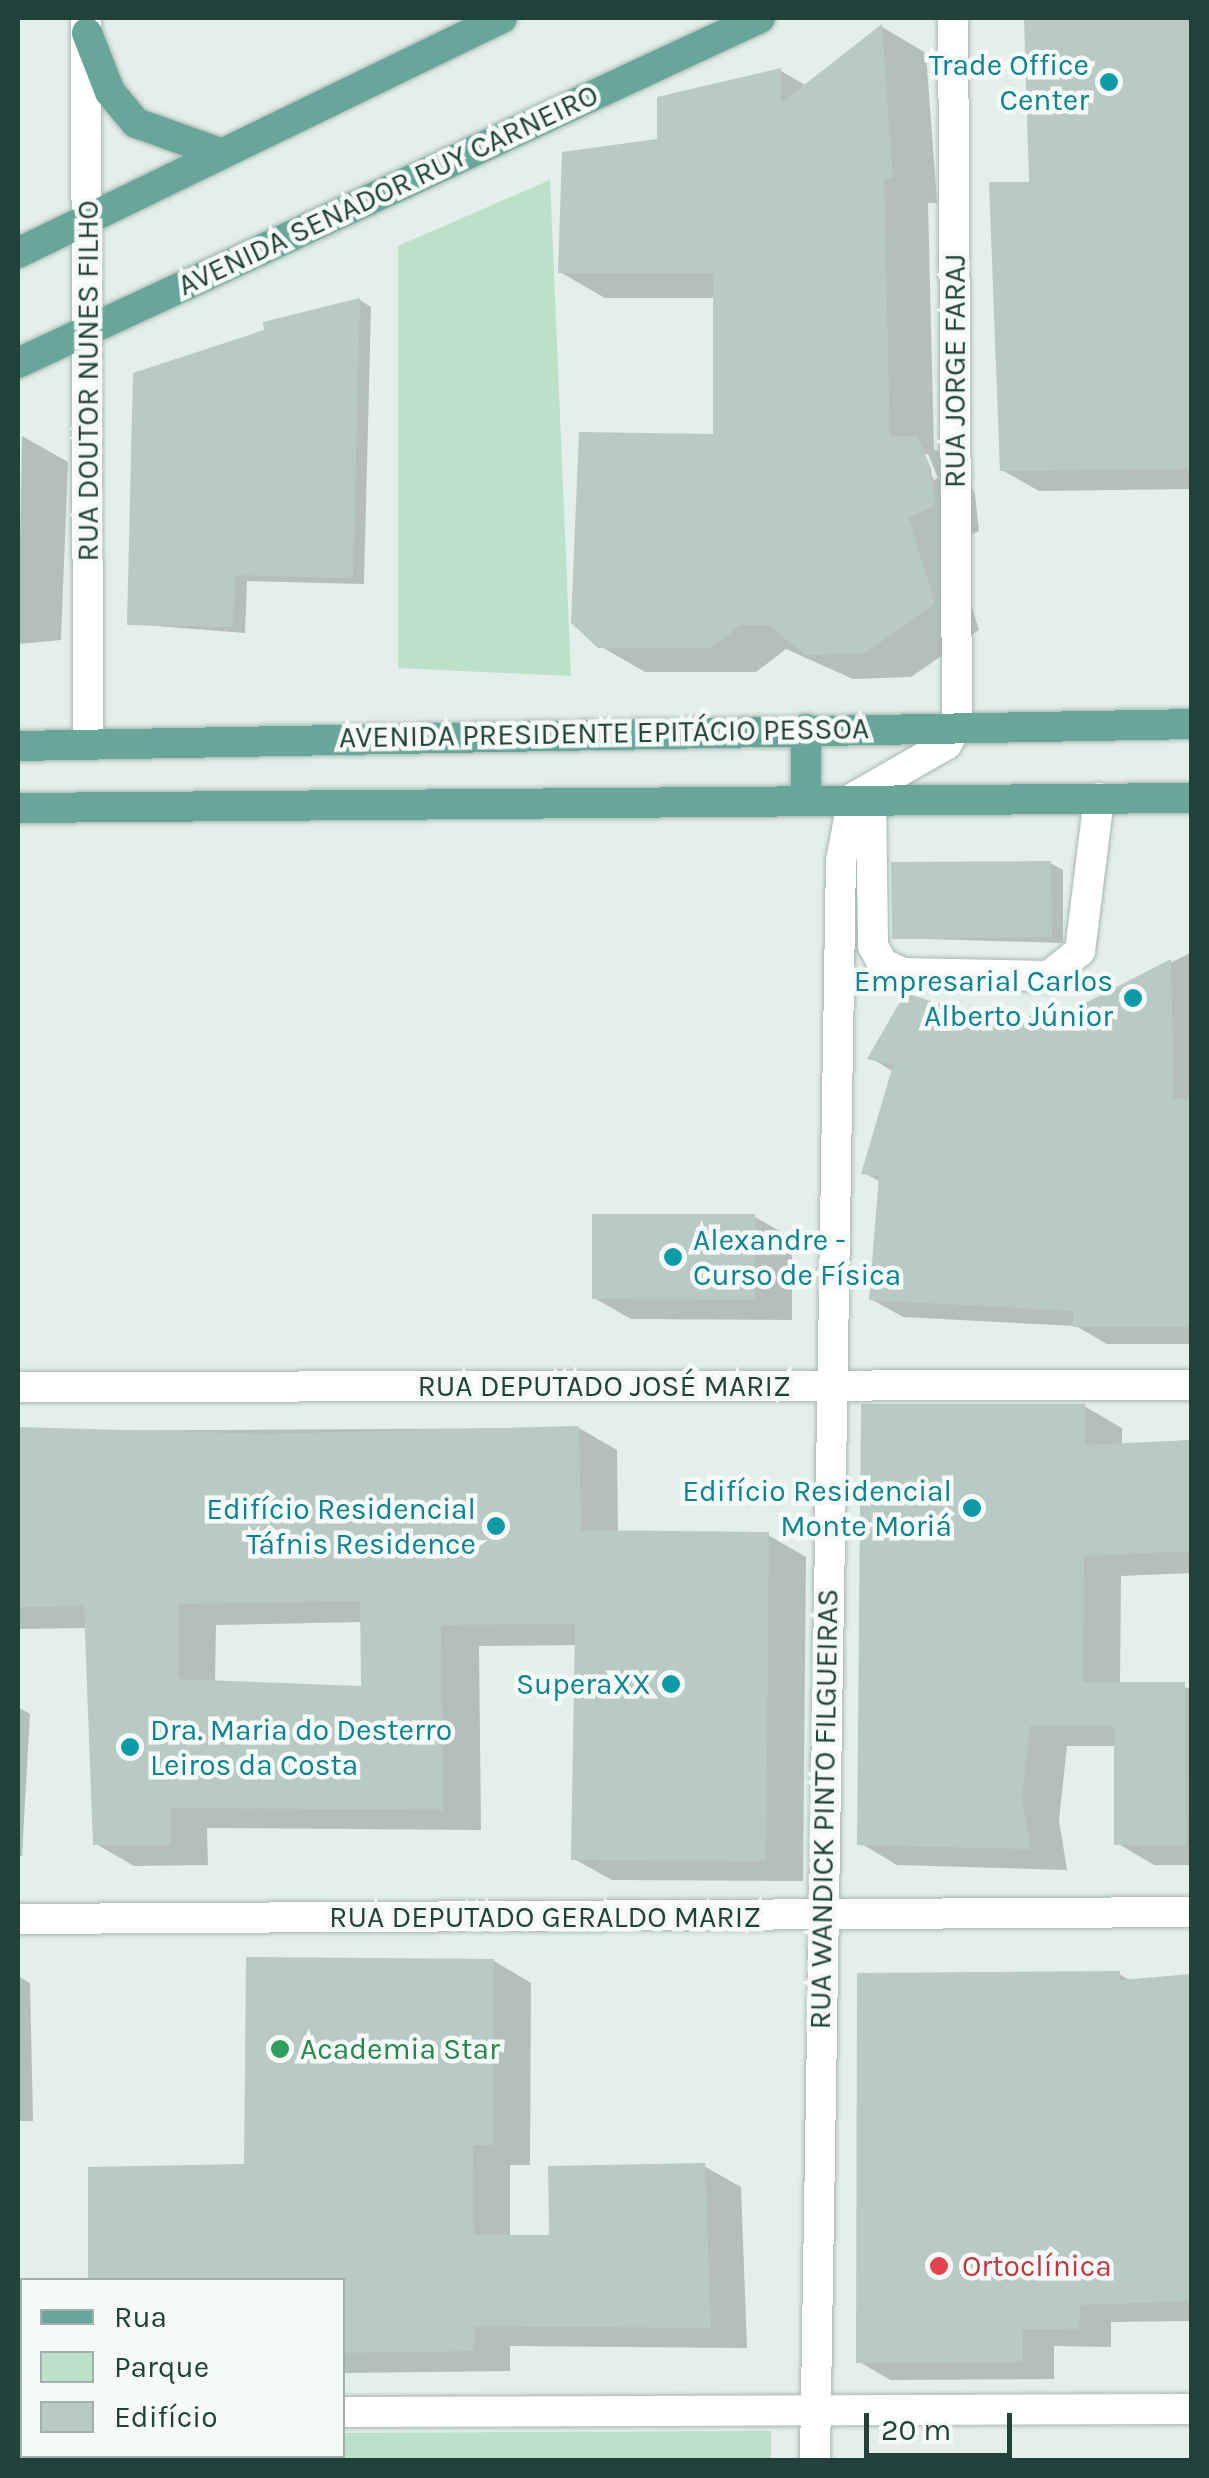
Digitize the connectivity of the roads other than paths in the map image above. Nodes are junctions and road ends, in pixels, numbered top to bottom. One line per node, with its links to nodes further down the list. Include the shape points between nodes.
1 (502, 18): 5 (main road)
2 (760, 18): 8 (main road, AVENIDA SENADOR RUY CARNEIRO)
3 (953, 18): 10 (street, RUA JORGE FARAJ)
4 (87, 25): 5 (main road, via 110,92 136,123); 6 (street, RUA DOUTOR NUNES FILHO)
5 (217, 152): 6 (main road)
6 (90, 216): 7 (main road); 8 (street, RUA DOUTOR NUNES FILHO)
7 (18, 253)
8 (88, 330): 9 (main road, AVENIDA SENADOR RUY CARNEIRO); 14 (street, RUA DOUTOR NUNES FILHO)
9 (18, 364)
10 (957, 724): 11 (main road, AVENIDA PRESIDENTE EPITÁCIO PESSOA); 12 (main road, AVENIDA PRESIDENTE EPITÁCIO PESSOA); 16 (street, via 947,744)
11 (1192, 724)
12 (806, 729): 14 (main road, AVENIDA PRESIDENTE EPITÁCIO PESSOA); 15 (main road)
13 (18, 746): 14 (main road, AVENIDA PRESIDENTE EPITÁCIO PESSOA)
14 (88, 746)
15 (806, 798): 16 (main road); 19 (main road)
16 (862, 798): 17 (main road); 17 (street, via 873,946 883,964 903,972 1048,976 1080,951); 21 (street, RUA WANDICK PINTO FILGUEIRAS, via 841,862)
17 (1099, 798): 18 (main road)
18 (1192, 798)
19 (18, 808)
20 (1192, 1385): 21 (street, RUA DEPUTADO JOSÉ MARIZ)
21 (829, 1386): 22 (street, RUA DEPUTADO JOSÉ MARIZ); 24 (street, RUA WANDICK PINTO FILGUEIRAS)
22 (18, 1387)
23 (1192, 1912): 24 (street, RUA DEPUTADO GERALDO MARIZ)
24 (824, 1915): 25 (street, RUA DEPUTADO GERALDO MARIZ); 27 (street, RUA WANDICK PINTO FILGUEIRAS)
25 (18, 1919)
26 (1192, 2408): 27 (street)
27 (815, 2411): 28 (street); 29 (street, RUA WANDICK PINTO FILGUEIRAS)
28 (345, 2412)
29 (815, 2460)

